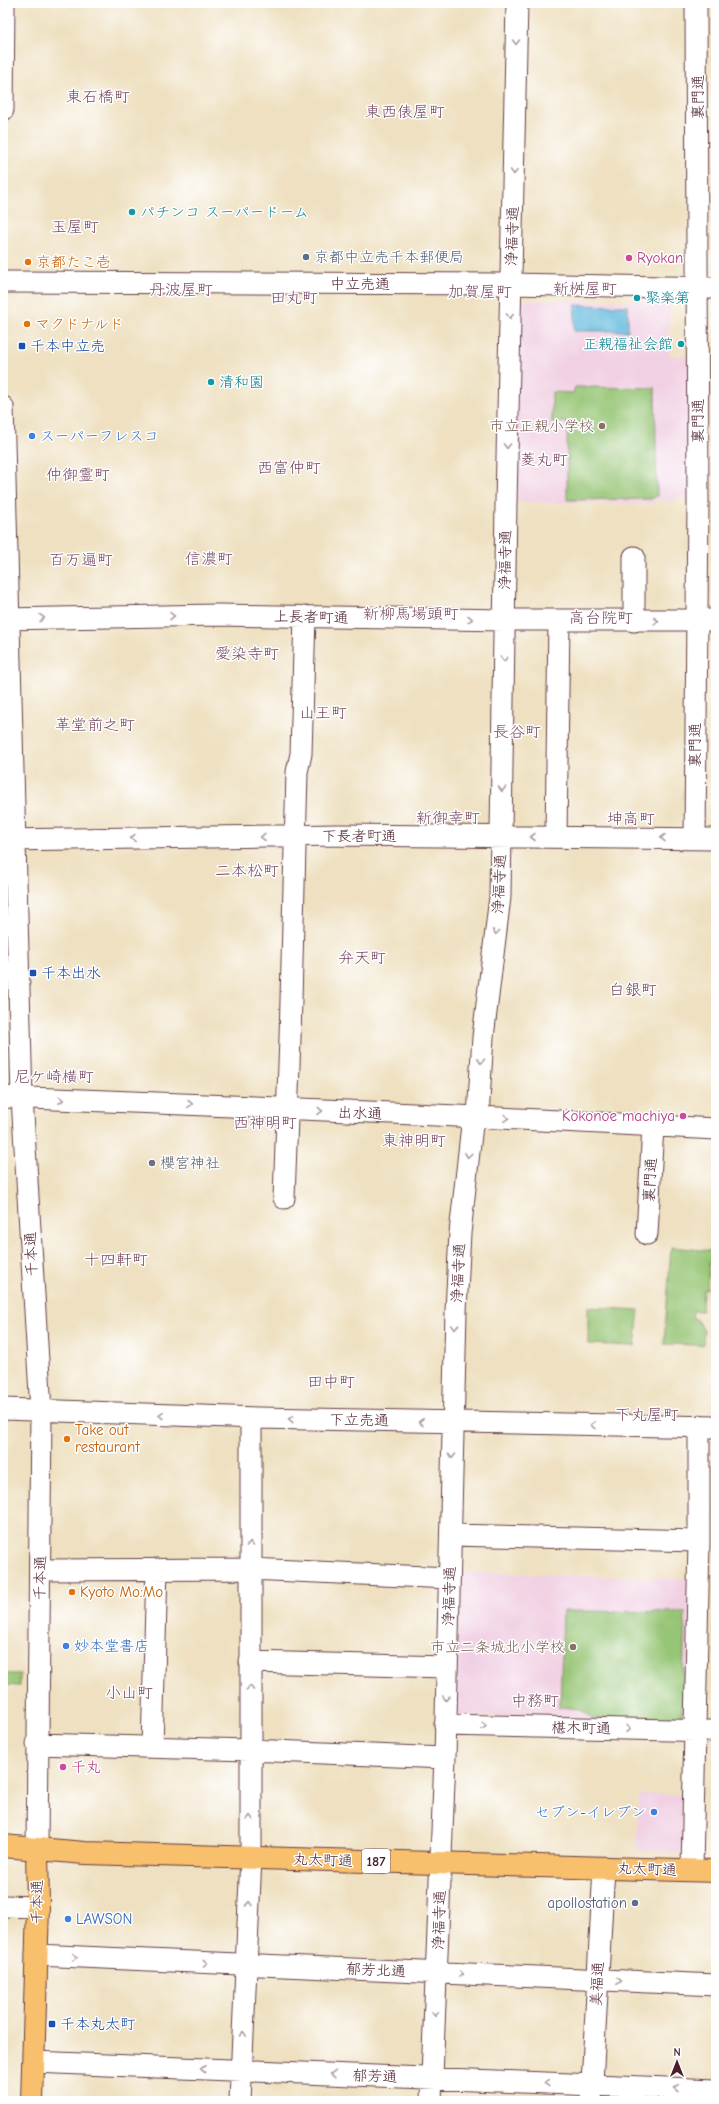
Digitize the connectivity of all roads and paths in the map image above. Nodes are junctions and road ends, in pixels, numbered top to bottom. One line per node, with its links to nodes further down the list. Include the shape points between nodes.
1 (4, 3): 4 (street)
2 (517, 3): 6 (street, 浄福寺通, one-way to 6)
3 (696, 3): 7 (street, 裏門通)
4 (3, 110)
5 (3, 282): 6 (street, 中立売通)
6 (510, 284): 7 (street, 中立売通); 13 (street, 浄福寺通, one-way to 13)
7 (707, 288): 15 (street, 裏門通)
8 (3, 407): 9 (street, 千本通)
9 (4, 495): 12 (street, 千本通)
10 (634, 557): 16 (street)
11 (305, 616): 12 (street, 上長者町通, one-way to 11); 13 (street, 上長者町通, one-way to 13); 17 (street)
12 (5, 619): 22 (street, 千本通)
13 (504, 620): 14 (street, 上長者町通); 18 (street, 浄福寺通, one-way to 18)
14 (559, 620): 16 (street, 上長者町通); 19 (street)
15 (706, 620): 16 (street, 上長者町通, one-way to 15); 20 (street, 裏門通)
16 (634, 621)
17 (296, 836): 18 (street, 下長者町通); 22 (street, 下長者町通, one-way to 22); 24 (street)
18 (501, 837): 19 (street, 下長者町通, one-way to 18); 25 (street, 浄福寺通, one-way to 25, via 500,897)
19 (556, 837): 20 (street, 下長者町通, one-way to 19)
20 (695, 839): 21 (street, 下長者町通)
21 (716, 839)
22 (8, 840): 23 (street, 千本通)
23 (12, 1097): 24 (street, 出水通, one-way to 24); 31 (street, 千本通)
24 (287, 1109): 25 (street, 出水通, one-way to 25); 28 (street)
25 (475, 1116): 26 (street, 出水通, one-way to 26); 33 (street, 浄福寺通, one-way to 33, via 460,1232)
26 (653, 1126): 27 (street, 出水通); 29 (street, 裏門通)
27 (716, 1129)
28 (284, 1198)
29 (647, 1234)
30 (3, 1409): 31 (street, 下立売通)
31 (41, 1410): 32 (street, 下立売通, one-way to 31); 39 (street, 千本通)
32 (251, 1418): 33 (street, 下立売通, one-way to 32); 38 (street, one-way to 32)
33 (452, 1422): 34 (street, 下立売通, one-way to 33); 35 (street, 浄福寺通, one-way to 35)
34 (707, 1426): 36 (street)
35 (451, 1535): 36 (street); 40 (street, 浄福寺通)
36 (699, 1541): 44 (street)
37 (157, 1569): 38 (street); 39 (street); 47 (street)
38 (250, 1569): 40 (street); 41 (street)
39 (41, 1570): 46 (street, 千本通)
40 (450, 1578): 42 (street, 浄福寺通)
41 (250, 1662): 42 (street); 48 (street, one-way to 41)
42 (447, 1668): 43 (street, 浄福寺通, one-way to 43)
43 (445, 1725): 44 (street, 椹木町通, one-way to 44); 49 (street, 浄福寺通)
44 (695, 1731): 45 (street, 椹木町通); 55 (street)
45 (716, 1731)
46 (37, 1744): 47 (street); 51 (street, 千本通)
47 (152, 1747): 48 (street)
48 (249, 1750): 49 (street); 52 (street, one-way to 48)
49 (444, 1758): 53 (street, 浄福寺通)
50 (3, 1846): 51 (main road, 丸太町通 / 187)
51 (37, 1849): 52 (main road, 丸太町通 / 187, via 85,1853); 58 (main road, 千本通)
52 (251, 1857): 53 (main road, 丸太町通 / 187); 60 (street, one-way to 52)
53 (441, 1863): 54 (main road, 丸太町通 / 187); 61 (street, 浄福寺通)
54 (604, 1868): 55 (main road, 丸太町通 / 187); 62 (street, 美福通)
55 (692, 1870): 56 (main road, 丸太町通 / 187)
56 (716, 1871)
57 (3, 1906): 58 (street)
58 (38, 1907): 59 (main road, 千本通)
59 (36, 1955): 60 (street, 郁芳北通, one-way to 60); 64 (main road, 千本通)
60 (246, 1964): 61 (street, 郁芳北通); 65 (street, one-way to 60)
61 (436, 1973): 62 (street, 郁芳北通, one-way to 62); 66 (street, 浄福寺通, one-way to 66)
62 (597, 1980): 63 (street, 郁芳北通, one-way to 63); 68 (street, 美福通)
63 (716, 1985)
64 (33, 2062): 65 (street, 郁芳通, one-way to 64); 69 (main road, 千本通)
65 (241, 2070): 66 (street, 郁芳通, one-way to 65); 70 (street)
66 (432, 2078): 68 (street, 郁芳通, one-way to 66); 71 (street, 浄福寺通)
67 (716, 2090): 68 (street, 郁芳通, one-way to 68)
68 (591, 2093)
69 (32, 2101)
70 (240, 2101)
71 (431, 2101)

